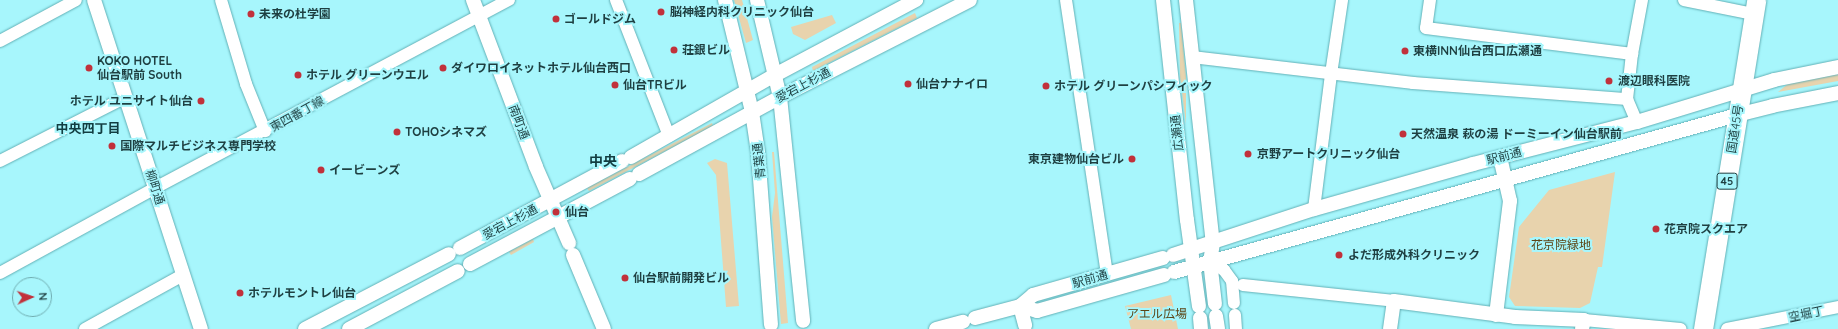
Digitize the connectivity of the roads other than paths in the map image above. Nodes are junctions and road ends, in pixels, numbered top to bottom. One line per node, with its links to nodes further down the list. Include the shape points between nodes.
1 (76, 0): 20 (street)
2 (94, 0): 29 (street, 柳町通)
3 (221, 0): 35 (street, via 246,84)
4 (473, 0): 19 (street, 南町通)
5 (509, 0): 19 (street, 東四番丁線)
6 (616, 0): 36 (street)
7 (725, 0): 26 (street, 青葉通)
8 (757, 0): 25 (street)
9 (916, 0): 25 (street, 愛宕上杉通)
10 (970, 0): 30 (street, 愛宕上杉通)
11 (1066, 0): 49 (street)
12 (1163, 0): 45 (street, 広瀬通)
13 (1186, 0): 22 (street, 広瀬通)
14 (1342, 0): 24 (street)
15 (1430, 0): 21 (street, via 1426,28)
16 (1642, 0): 21 (street)
17 (1684, 0): 18 (street)
18 (1754, 7): 27 (highway, 国道45号 / 45)
19 (479, 16): 35 (street, 東四番丁線); 41 (street, 南町通)
20 (0, 41)
21 (1632, 54): 31 (street)
22 (1192, 57): 24 (street); 44 (street, 広瀬通)
23 (1838, 67): 27 (street, 駅前通, via 1774,80)
24 (1331, 74): 31 (street, via 1420,84); 42 (street)
25 (776, 75): 26 (street, 愛宕上杉通); 30 (street)
26 (747, 91): 32 (street, 青葉通); 36 (street, 愛宕上杉通)
27 (1741, 91): 33 (highway, 国道45号 / 45); 34 (street, 駅前通)
28 (1838, 93): 33 (street, 駅前通)
29 (126, 97): 38 (street); 40 (street, 柳町通)
30 (780, 97): 32 (street, 愛宕上杉通); 58 (street)
31 (1627, 99): 34 (street)
32 (752, 112): 43 (street, 愛宕上杉通); 61 (street, 青葉通, via 758,152)
33 (1737, 115): 39 (street, 駅前通); 71 (highway, 国道45号 / 45)
34 (1637, 122): 37 (street, 駅前通)
35 (265, 131): 40 (street, 東四番丁線)
36 (669, 136): 41 (street, 愛宕上杉通)
37 (1500, 157): 39 (street); 42 (street, 駅前通)
38 (0, 161)
39 (1505, 179): 46 (street, 駅前通); 55 (street, via 1510,201)
40 (155, 188): 48 (street, 東四番丁線); 50 (street, 柳町通)
41 (551, 201): 43 (street, 南町通); 64 (street, 愛宕上杉通)
42 (1314, 209): 44 (street, 駅前通)
43 (558, 217): 65 (street, 愛宕上杉通); 66 (street, 南町通)
44 (1213, 243): 45 (street, 駅前通); 46 (street, 広瀬通)
45 (1191, 249): 47 (street, 広瀬通); 49 (street, 駅前通)
46 (1210, 261): 47 (street, 駅前通); 51 (street, via 1228,274); 56 (street, 広瀬通)
47 (1194, 266): 53 (street, 駅前通, via 1037,311); 57 (street, 広瀬通)
48 (0, 273)
49 (1107, 273): 53 (street, 駅前通, via 1033,295)
50 (183, 275): 62 (street); 63 (street, 柳町通)
51 (1237, 286): 52 (street); 68 (street)
52 (1394, 301): 55 (street); 69 (street)
53 (1020, 306): 59 (street); 67 (street, 駅前通)
54 (1838, 307): 72 (street, 空堀丁)
55 (1496, 315): 60 (street)
56 (1216, 317)
57 (1200, 318)
58 (803, 321)
59 (1025, 324)
60 (1583, 324): 70 (street)
61 (771, 325)
62 (85, 329)
63 (201, 329)
64 (305, 329)
65 (348, 329)
66 (604, 329)
67 (936, 329)
68 (1236, 329)
69 (1390, 329)
70 (1681, 329)
71 (1703, 329)
72 (1727, 329)

